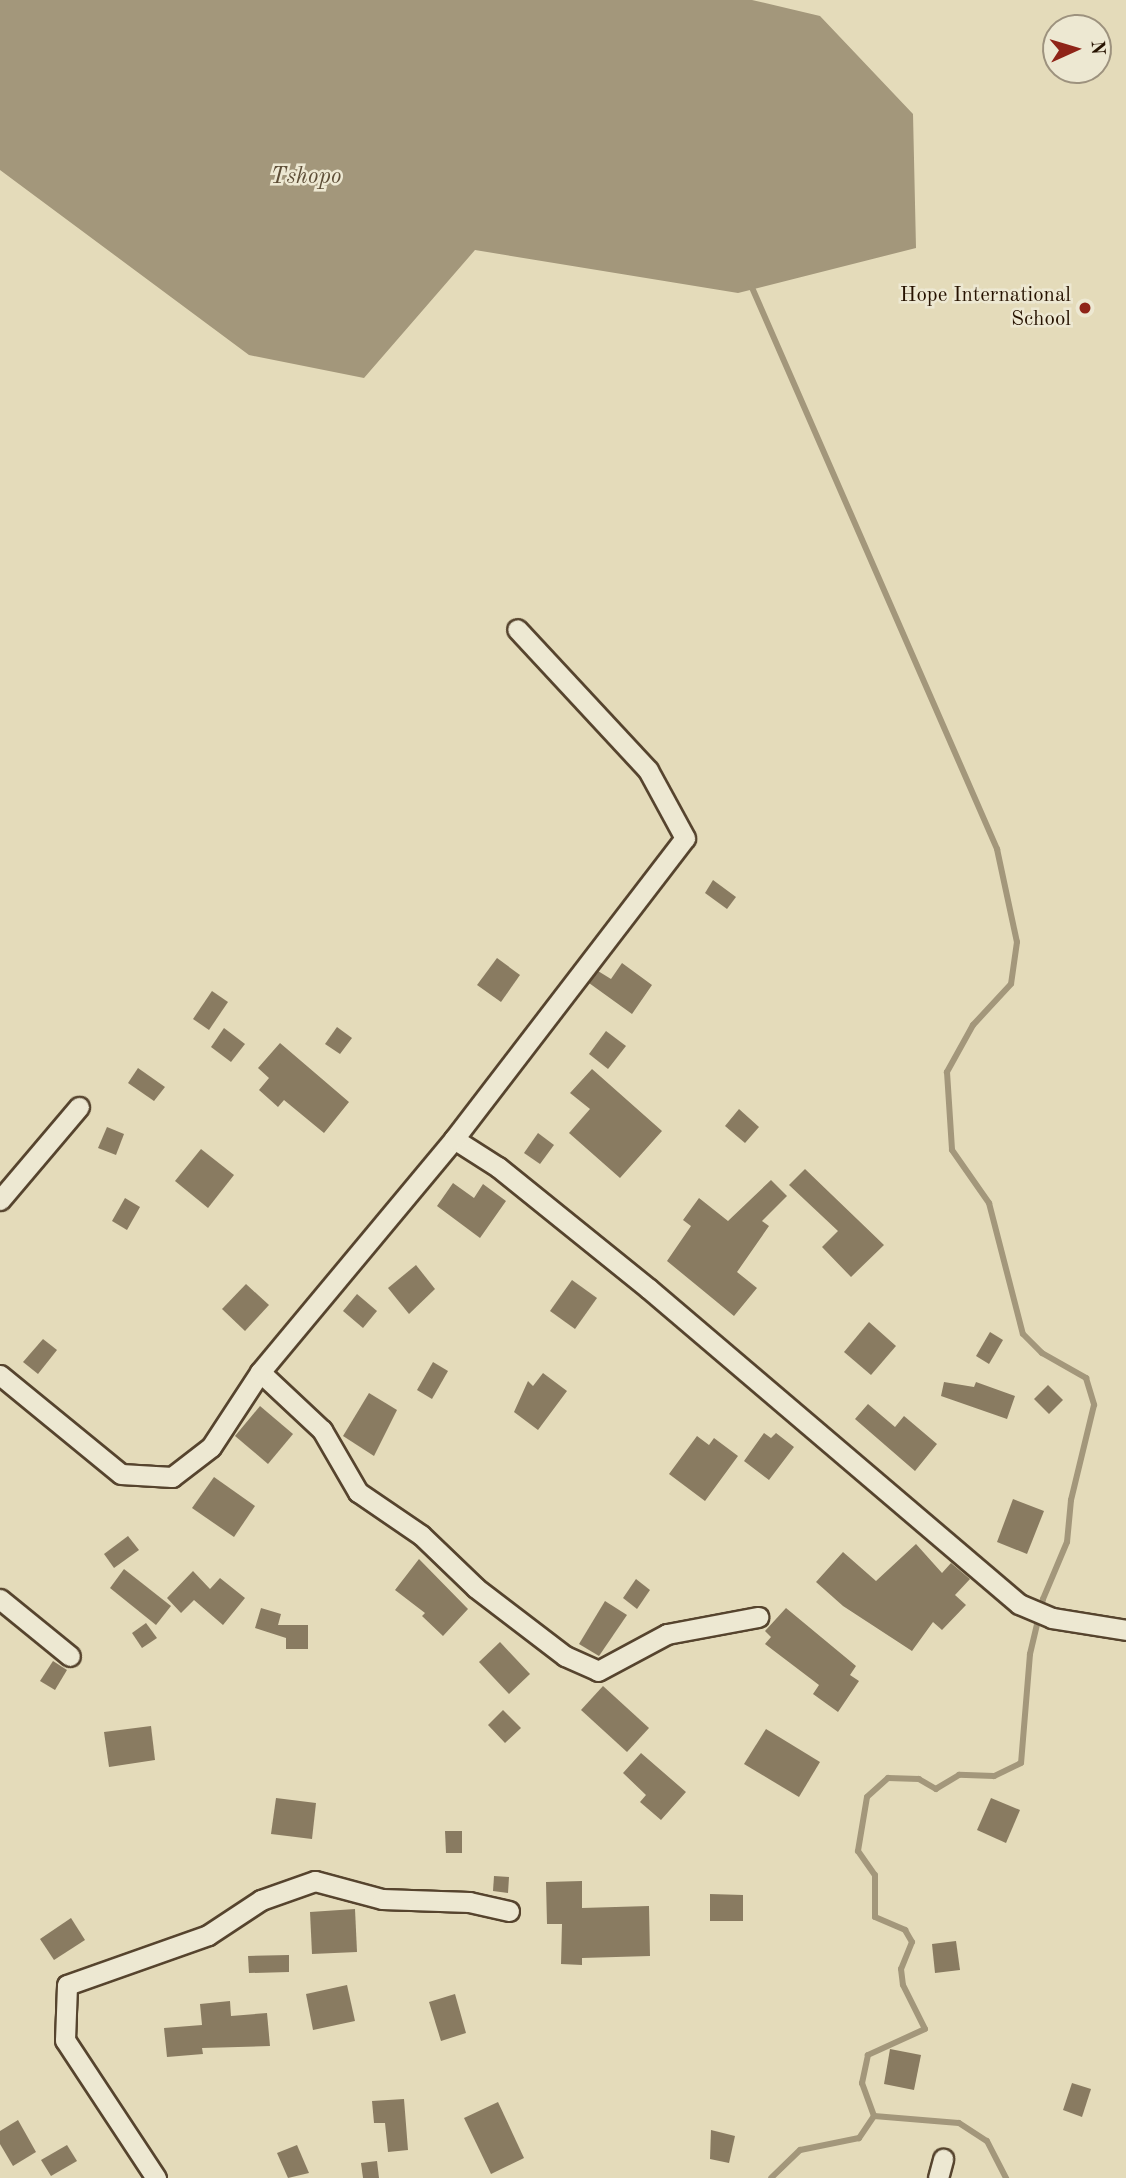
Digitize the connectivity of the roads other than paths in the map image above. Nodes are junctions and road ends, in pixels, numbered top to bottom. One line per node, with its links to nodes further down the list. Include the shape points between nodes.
1 (517, 629): 3 (street, via 648,770 685,838)
2 (79, 1107): 4 (street)
3 (454, 1139): 5 (street); 9 (street, via 498,1167 649,1289 1028,1607 1052,1618)
4 (0, 1200)
5 (260, 1372): 6 (street, via 211,1447 172,1477 121,1474); 8 (street, via 321,1430 358,1492 421,1535 475,1588 565,1656 598,1671 667,1633)
6 (0, 1375)
7 (0, 1599): 10 (street)
8 (758, 1617)
9 (1126, 1630)
10 (69, 1656)
11 (509, 1910): 12 (street, via 468,1902 382,1899 315,1881 261,1900 208,1935 67,1985 65,2040)
12 (156, 2178)

